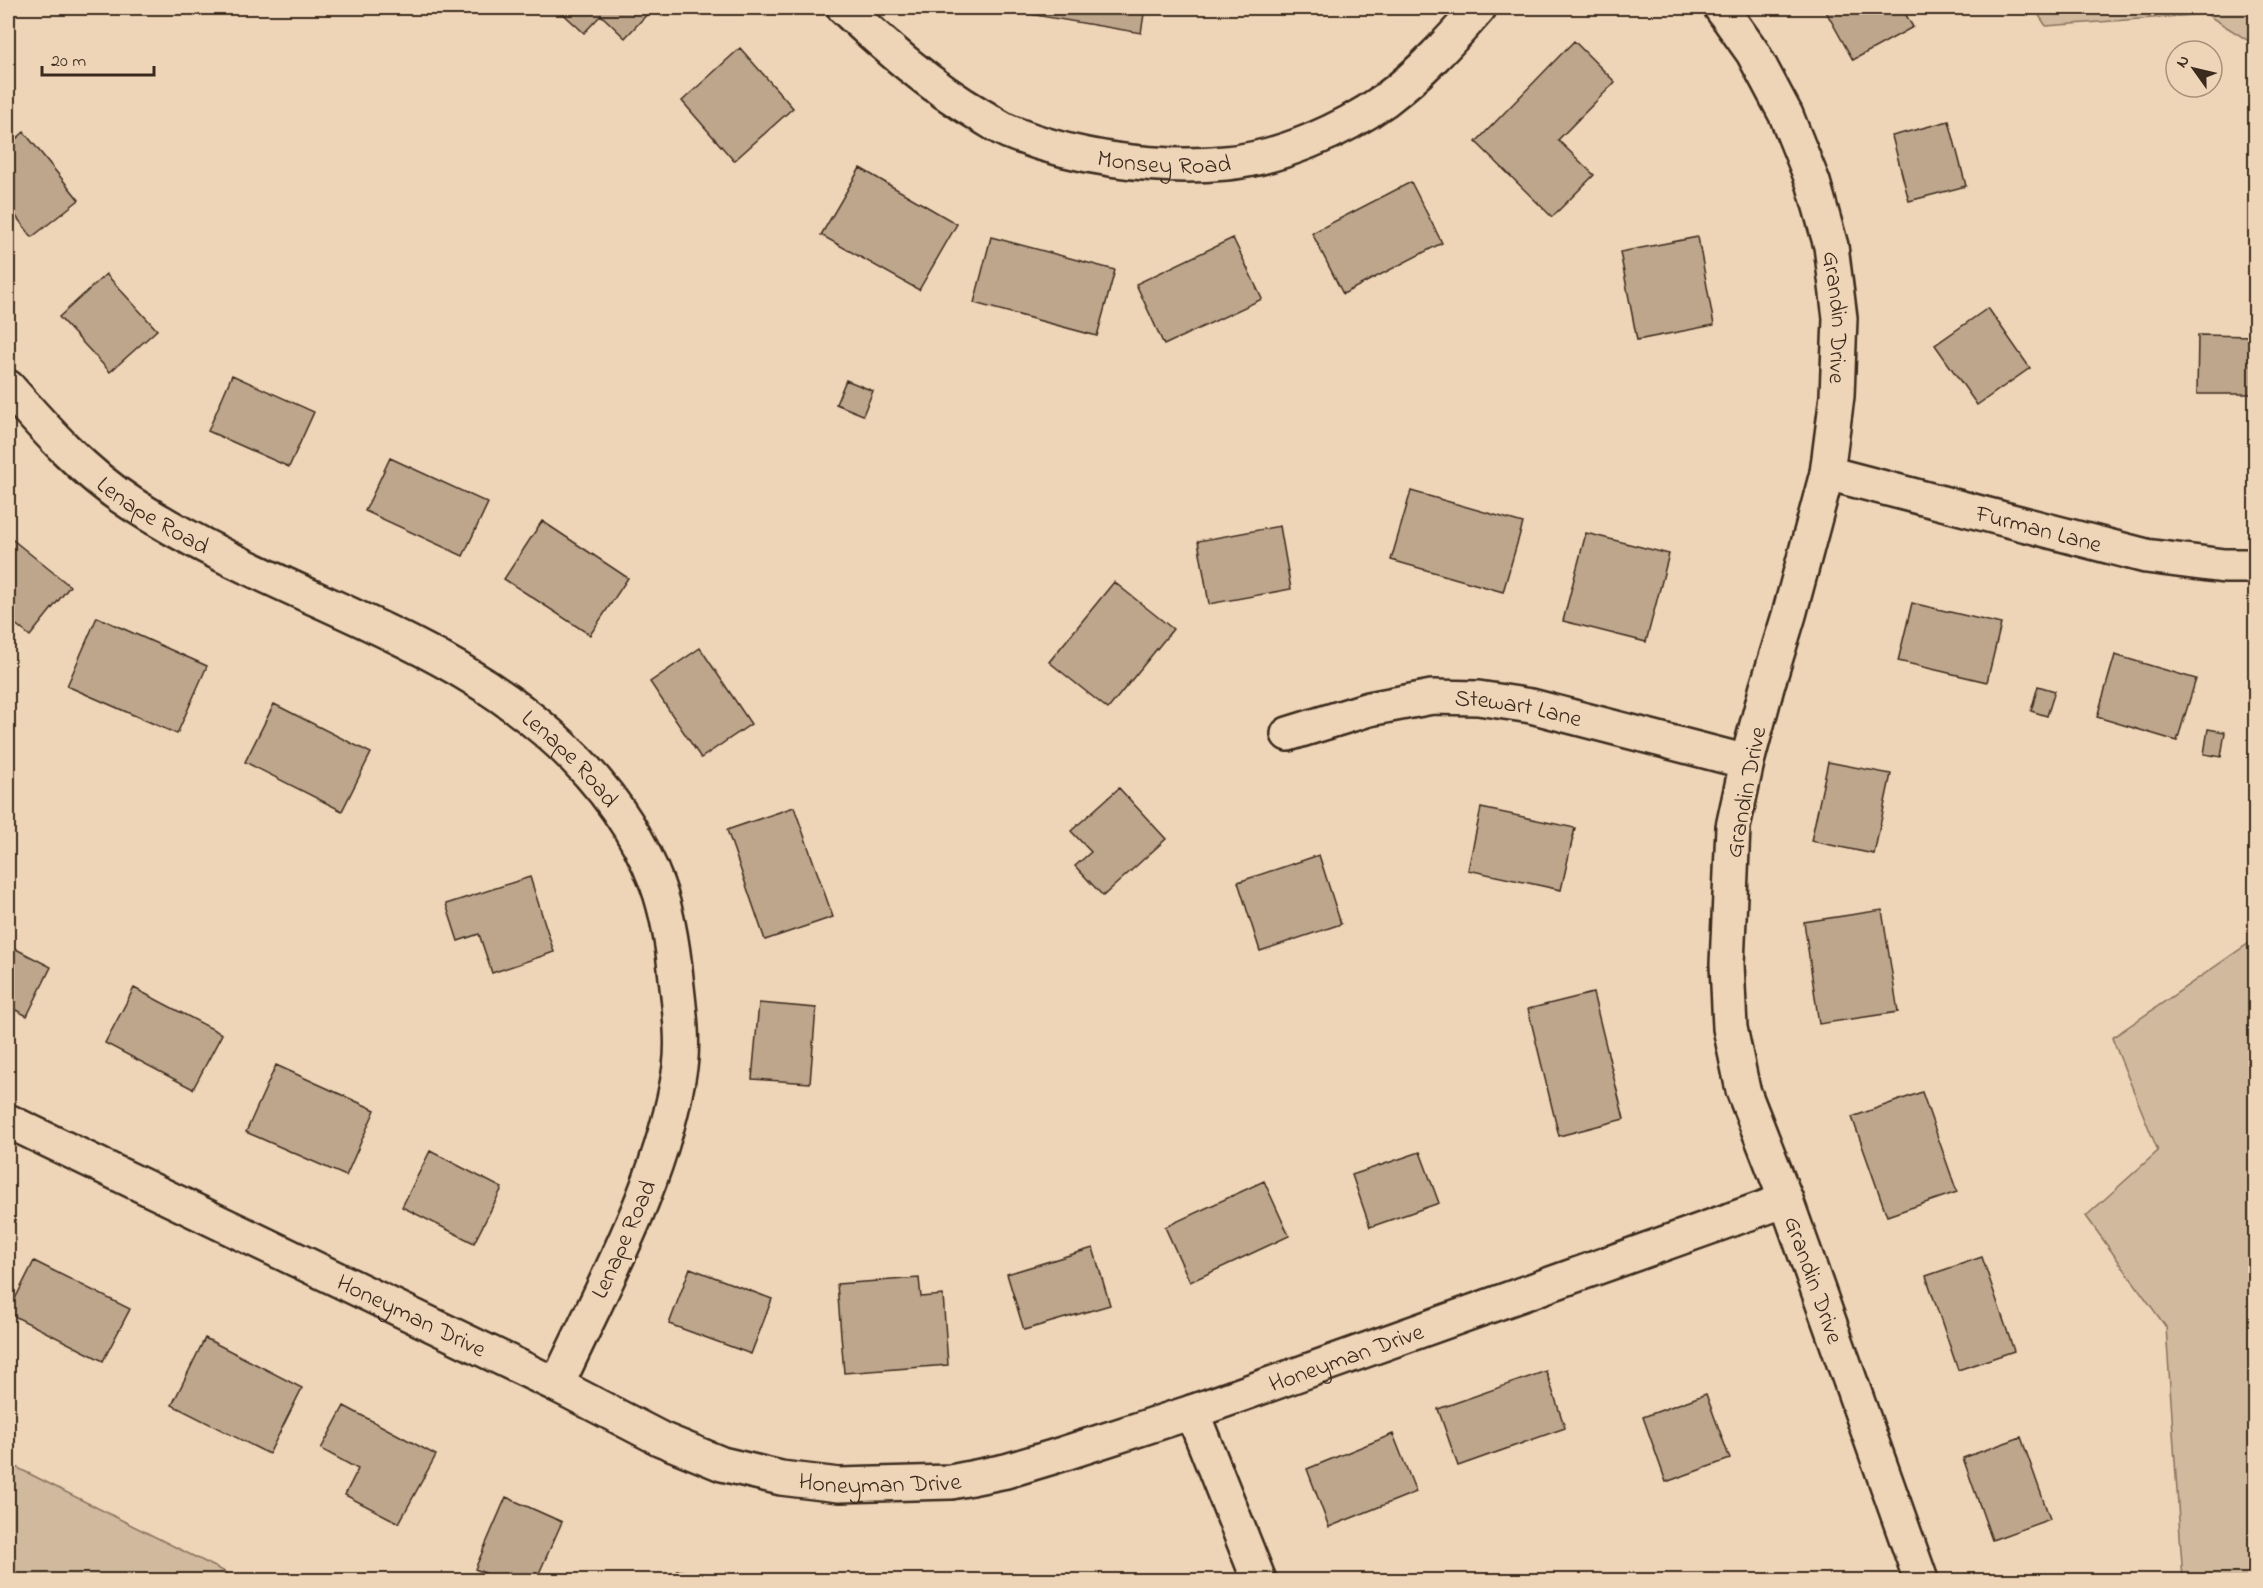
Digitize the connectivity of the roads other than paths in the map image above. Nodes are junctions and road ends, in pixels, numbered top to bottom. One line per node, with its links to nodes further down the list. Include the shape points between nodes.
1 (844, 8): 2 (street, Monsey Road, via 954,100 1006,130 1059,148 1171,165 1227,163 1282,152 1333,130 1384,100 1428,65)
2 (1479, 8)
3 (1721, 8): 5 (street, Grandin Drive, via 1753,53 1786,115 1813,182 1831,246 1840,318 1838,396)
4 (8, 387): 11 (street, Lenape Road, via 86,469 130,503 237,562 466,672 514,705 602,787 635,835 658,886 673,944 681,1064 646,1191)
5 (1827, 473): 6 (street, Furman Lane, via 2146,556); 8 (street, Grandin Drive)
6 (2256, 566)
7 (1288, 734): 8 (street, Stewart Lane, via 1369,709 1432,697 1478,698 1531,706)
8 (1747, 762): 10 (street, Grandin Drive, via 1733,827 1727,964 1730,1028 1743,1090)
9 (8, 1121): 11 (street, Honeyman Drive)
10 (1786, 1200): 12 (street, Honeyman Drive); 14 (street, Grandin Drive)
11 (557, 1385): 12 (street, Honeyman Drive, via 661,1439 722,1464 781,1478 839,1485 951,1482 1006,1471)
12 (1191, 1412): 13 (street)
13 (1259, 1581)
14 (1921, 1581)

